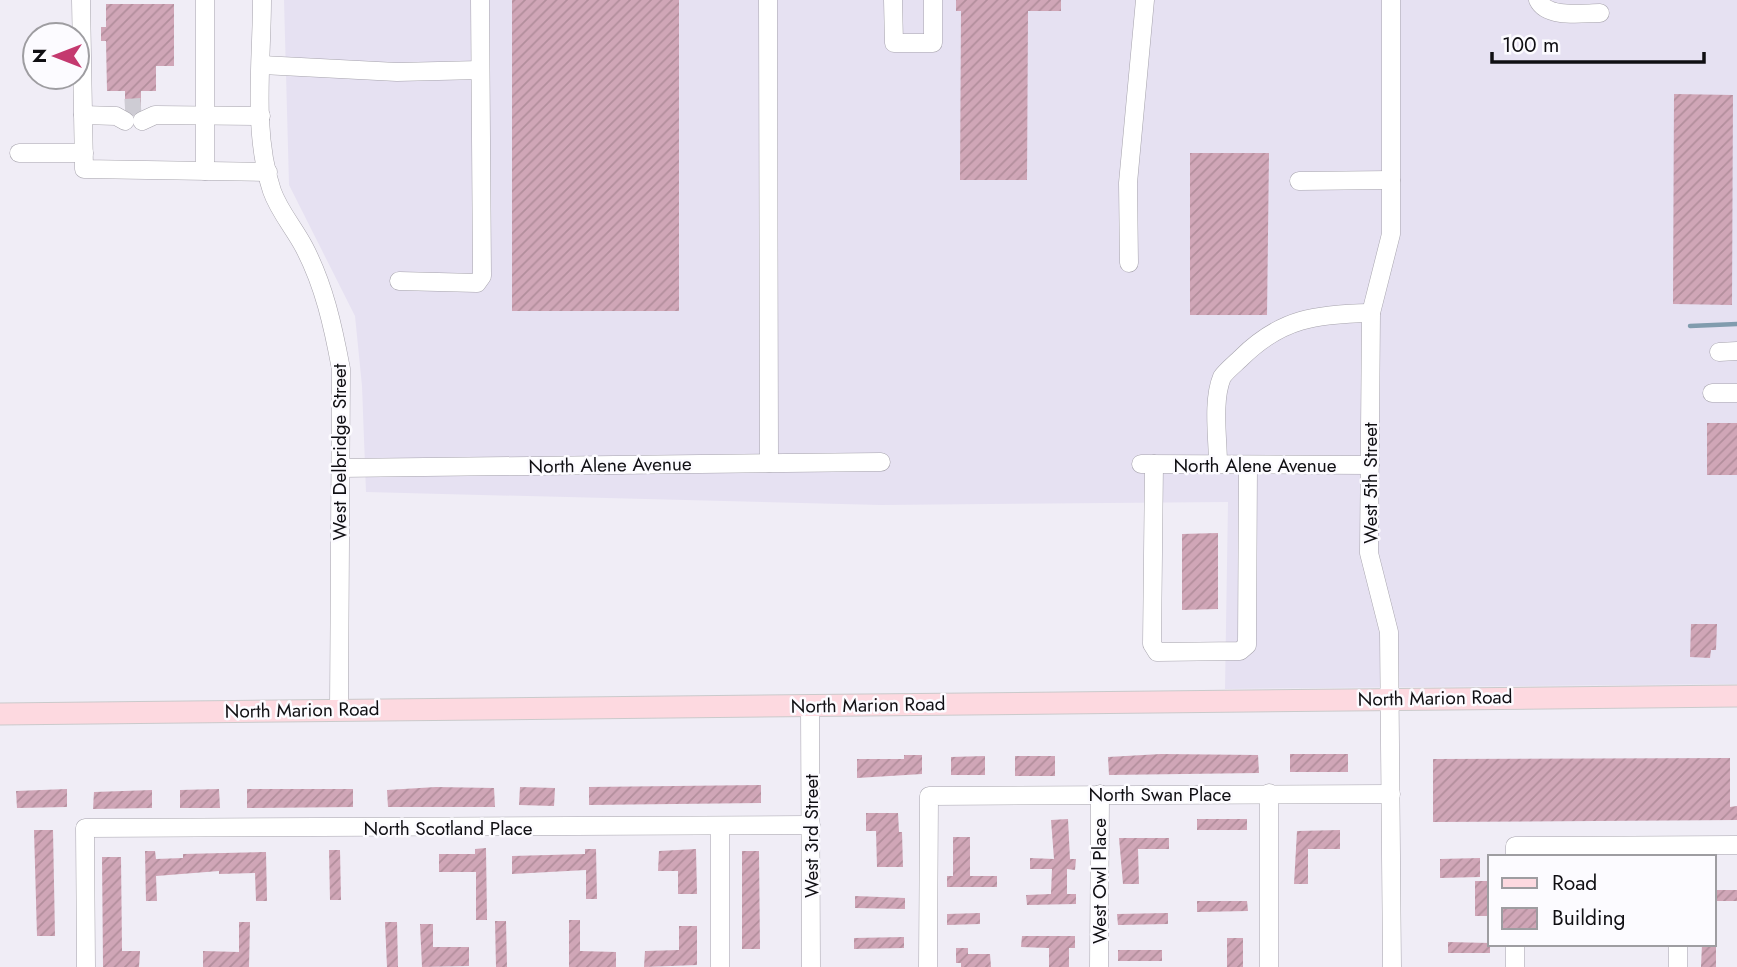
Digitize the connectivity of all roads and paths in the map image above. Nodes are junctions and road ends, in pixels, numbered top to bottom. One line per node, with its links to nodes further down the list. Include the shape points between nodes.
1 (81, 0): 14 (street)
2 (205, 0): 16 (street)
3 (262, 0): 12 (street, West Delbridge Street)
4 (480, 0): 13 (street)
5 (768, 0): 29 (street)
6 (893, 0): 7 (street, via 894,43 933,43)
7 (933, 0)
8 (1145, 0): 23 (street, via 1128,183)
9 (1391, 0): 21 (street, West 5th Street)
10 (1538, 0): 11 (street, via 1555,12)
11 (1600, 13)
12 (262, 65): 13 (street, via 397,72); 15 (street, West Delbridge Street)
13 (480, 70): 24 (street, via 482,276 477,283)
14 (83, 115): 16 (street); 18 (street)
15 (261, 116): 16 (street); 20 (street, West Delbridge Street)
16 (205, 117): 19 (street)
17 (19, 153): 18 (street)
18 (84, 153): 19 (street, via 84,169)
19 (205, 171): 20 (street)
20 (268, 172): 33 (street, West Delbridge Street, via 330,313 341,369)
21 (1391, 180): 22 (street); 25 (street, West 5th Street, via 1391,234)
22 (1299, 181)
23 (1129, 264)
24 (399, 281)
25 (1371, 313): 30 (street, via 1319,314 1285,326 1247,353 1223,377); 32 (street, West 5th Street)
26 (1712, 393): 27 (street)
27 (1737, 393)
28 (881, 462): 29 (street, North Alene Avenue)
29 (769, 463): 33 (street, North Alene Avenue)
30 (1218, 464): 31 (street, North Alene Avenue); 31 (street, North Alene Avenue, via 1147,464 1152,644 1157,652 1240,651 1247,645)
31 (1248, 464): 32 (street, North Alene Avenue)
32 (1370, 465): 35 (street, West 5th Street, via 1369,553 1389,632)
33 (340, 468): 37 (street, West Delbridge Street)
34 (1737, 696): 35 (main road, North Marion Road)
35 (1392, 698): 36 (main road, North Marion Road); 41 (street, West 5th Street)
36 (810, 706): 37 (main road, North Marion Road); 42 (street, West 3rd Street)
37 (339, 710): 38 (main road, North Marion Road)
38 (0, 714)
39 (1269, 793): 40 (street, North Swan Place); 41 (street, North Swan Place); 54 (street)
40 (1100, 794): 52 (street, North Swan Place, via 929,796); 53 (street, West Owl Place)
41 (1391, 794): 55 (street, West 5th Street)
42 (811, 825): 43 (street, North Scotland Place); 51 (street, West 3rd Street)
43 (720, 826): 49 (street, North Scotland Place, via 85,828); 50 (street)
44 (1737, 845): 46 (street)
45 (1515, 851): 46 (street)
46 (1678, 851)
47 (1515, 946): 56 (street)
48 (1678, 946): 57 (street)
49 (86, 967)
50 (720, 967)
51 (811, 967)
52 (928, 967)
53 (1099, 967)
54 (1269, 967)
55 (1392, 967)
56 (1516, 967)
57 (1678, 967)

